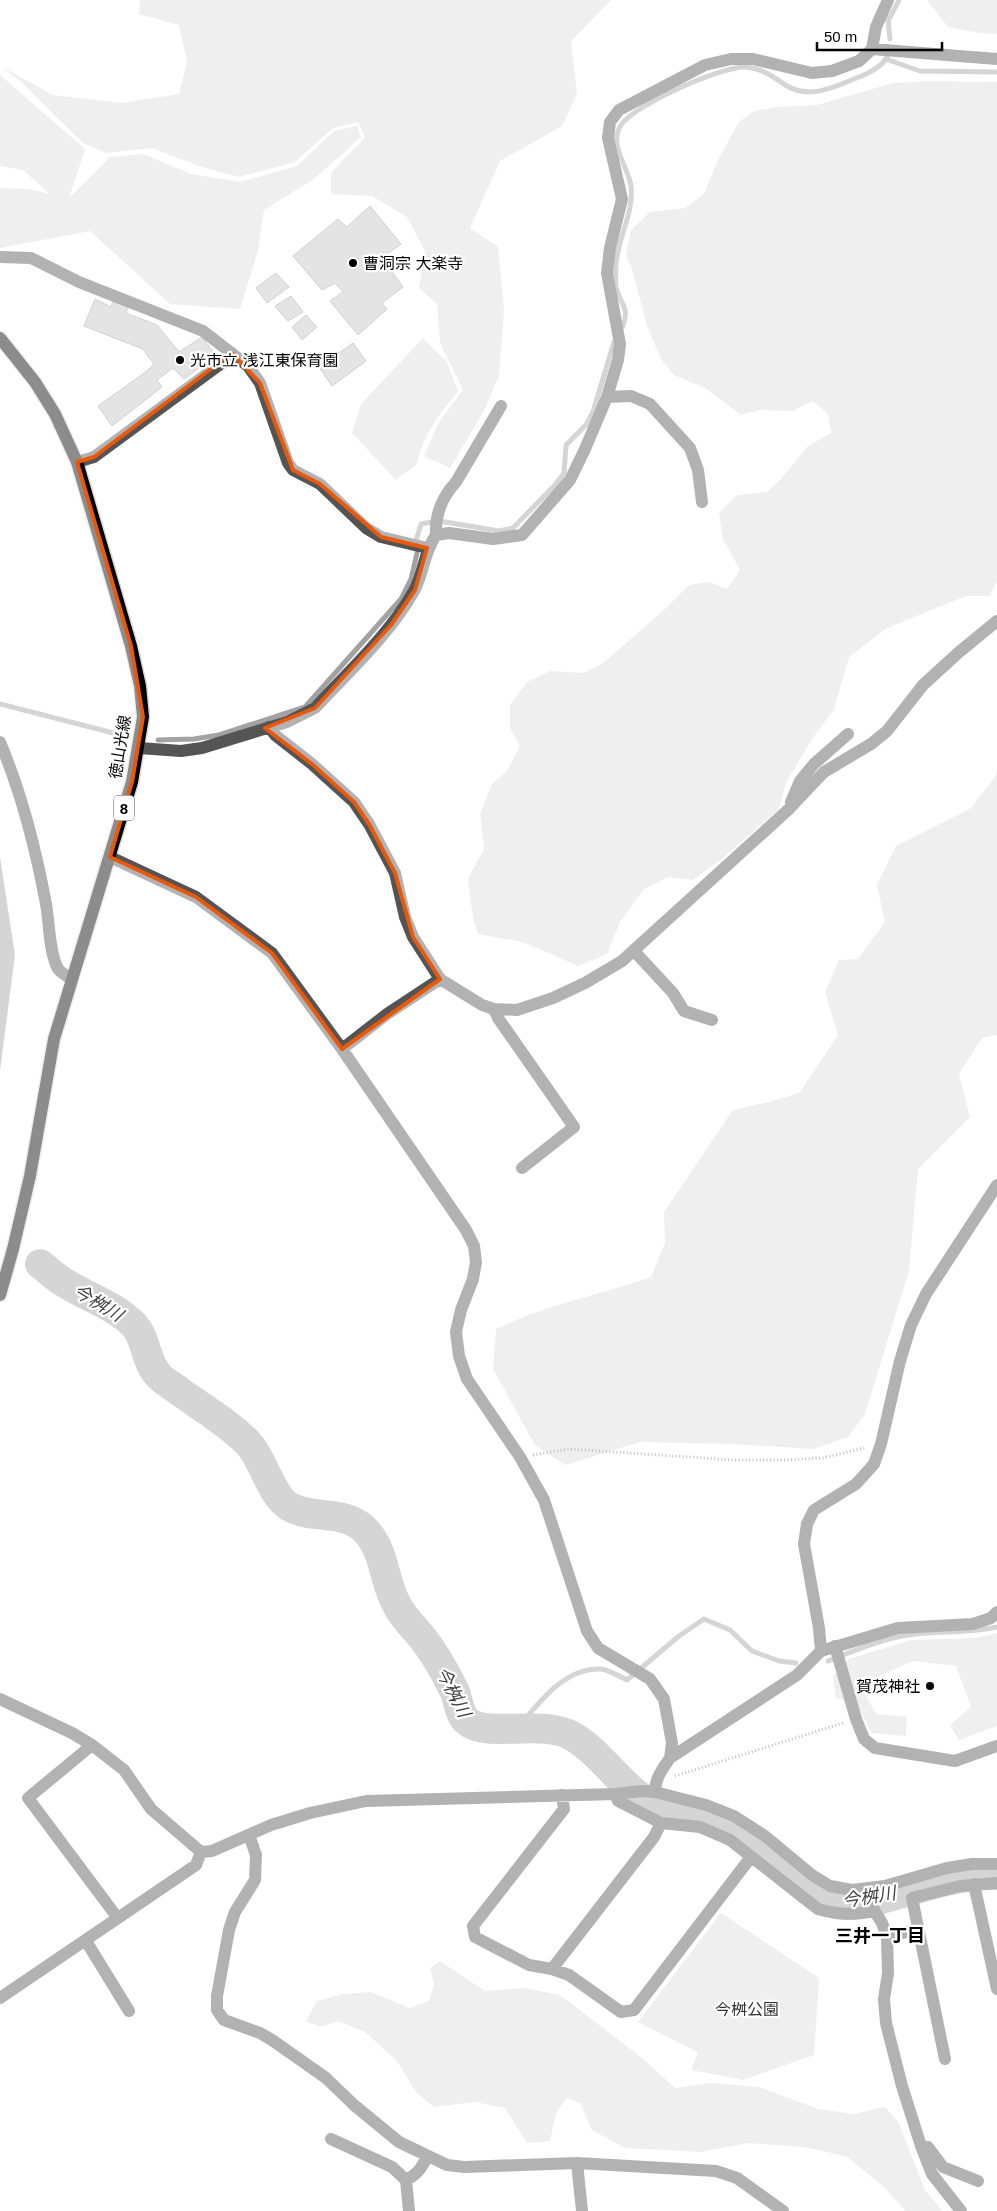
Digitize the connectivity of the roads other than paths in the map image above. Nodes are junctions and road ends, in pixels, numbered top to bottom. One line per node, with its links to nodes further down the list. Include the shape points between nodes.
1 (888, 0): 2 (street, via 876,27)
2 (872, 49): 3 (street); 7 (street, via 859,61 832,71 812,73 753,59 731,59 706,65 619,110 610,122 608,138 622,199 607,273 620,344)
3 (997, 59)
4 (0, 257): 6 (street, via 31,258 79,282 203,331)
5 (0, 338): 9 (main road, 徳山光線 / 8, via 56,414)
6 (232, 353): 9 (street, via 94,458); 12 (street, via 260,382 293,470 320,484 366,528 381,537)
7 (607, 397): 10 (street, via 631,396 650,404 690,448 698,470); 11 (street, via 570,480 522,535 493,539 449,533)
8 (500, 406): 11 (street, via 456,482 446,492 435,525)
9 (77, 462): 17 (main road, 徳山光線 / 8, via 140,686 143,717)
10 (702, 502)
11 (436, 535): 12 (street)
12 (427, 548): 14 (street, via 414,590 391,625 315,708)
13 (997, 621): 18 (street, via 923,685 887,731 824,772)
14 (269, 727): 17 (street, via 202,748 181,751); 22 (street, via 354,802 369,824 395,873 405,918 413,937)
15 (848, 734): 18 (street, via 800,780)
16 (0, 742): 21 (street, via 39,867 52,953 57,969)
17 (139, 748): 19 (main road, 徳山光線 / 8)
18 (788, 808): 20 (street)
19 (110, 857): 21 (main road, 徳山光線 / 8); 25 (street, via 196,897 272,953)
20 (634, 951): 23 (street, via 585,983 553,998 517,1010); 24 (street, via 684,1011)
21 (71, 979): 28 (main road, 徳山光線 / 8, via 54,1039 14,1249)
22 (440, 979): 23 (street); 25 (street)
23 (494, 1009): 26 (street, via 574,1127)
24 (712, 1020)
25 (342, 1049): 35 (street, via 474,1246 473,1279 456,1332 466,1379 520,1457 544,1500 587,1630 598,1648 650,1678 664,1699 672,1743)
26 (522, 1168)
27 (997, 1185): 31 (street, via 926,1294 911,1325 874,1464 856,1484 814,1510 807,1524 804,1544)
28 (0, 1295)
29 (997, 1612): 30 (street, via 991,1618 973,1624 898,1628)
30 (835, 1646): 31 (street); 34 (street, via 864,1739 875,1748 954,1761)
31 (821, 1651): 35 (street, via 797,1674)
32 (0, 1699): 33 (street, via 72,1732)
33 (92, 1745): 41 (street, via 124,1770 152,1808); 48 (street, via 28,1798)
34 (997, 1746)
35 (670, 1758): 36 (street)
36 (655, 1787): 37 (street); 46 (street, via 734,1816 830,1886)
37 (615, 1794): 38 (street); 39 (street, via 618,1802)
38 (562, 1795): 40 (street, via 366,1802 310,1813); 52 (street, via 564,1809 473,1926 475,1937 529,1965)
39 (661, 1823): 42 (street, via 700,1828 730,1840); 52 (street, via 654,1837)
40 (249, 1835): 41 (street, via 212,1851); 59 (street, via 256,1855 255,1880 235,1912 229,1930 217,2010 224,2020 272,2040 326,2078 399,2142)
41 (201, 1852): 48 (street, via 196,1865)
42 (751, 1857): 47 (street, via 818,1909 836,1914); 52 (street, via 634,2010 621,2012 569,1975)
43 (997, 1864): 46 (street, via 947,1868)
44 (997, 1883): 45 (street)
45 (974, 1884): 49 (street, via 912,1898); 53 (street)
46 (867, 1889): 47 (street)
47 (874, 1911): 50 (street)
48 (117, 1917): 51 (street)
49 (918, 1929): 50 (street); 56 (street)
50 (887, 1937): 58 (street, via 886,2023)
51 (86, 1941): 54 (street); 55 (street)
52 (552, 1969)
53 (997, 1989)
54 (0, 1998)
55 (129, 2011)
56 (945, 2059)
57 (331, 2139): 61 (street, via 392,2167)
58 (921, 2146): 62 (street, via 928,2147 944,2167); 66 (street, via 932,2174)
59 (427, 2157): 60 (street, via 447,2165 464,2167); 61 (street, via 414,2177)
60 (577, 2163): 64 (street); 65 (street, via 716,2171 737,2178)
61 (406, 2180): 63 (street)
62 (978, 2180)
63 (409, 2211)
64 (582, 2211)
65 (783, 2211)
66 (961, 2211)

